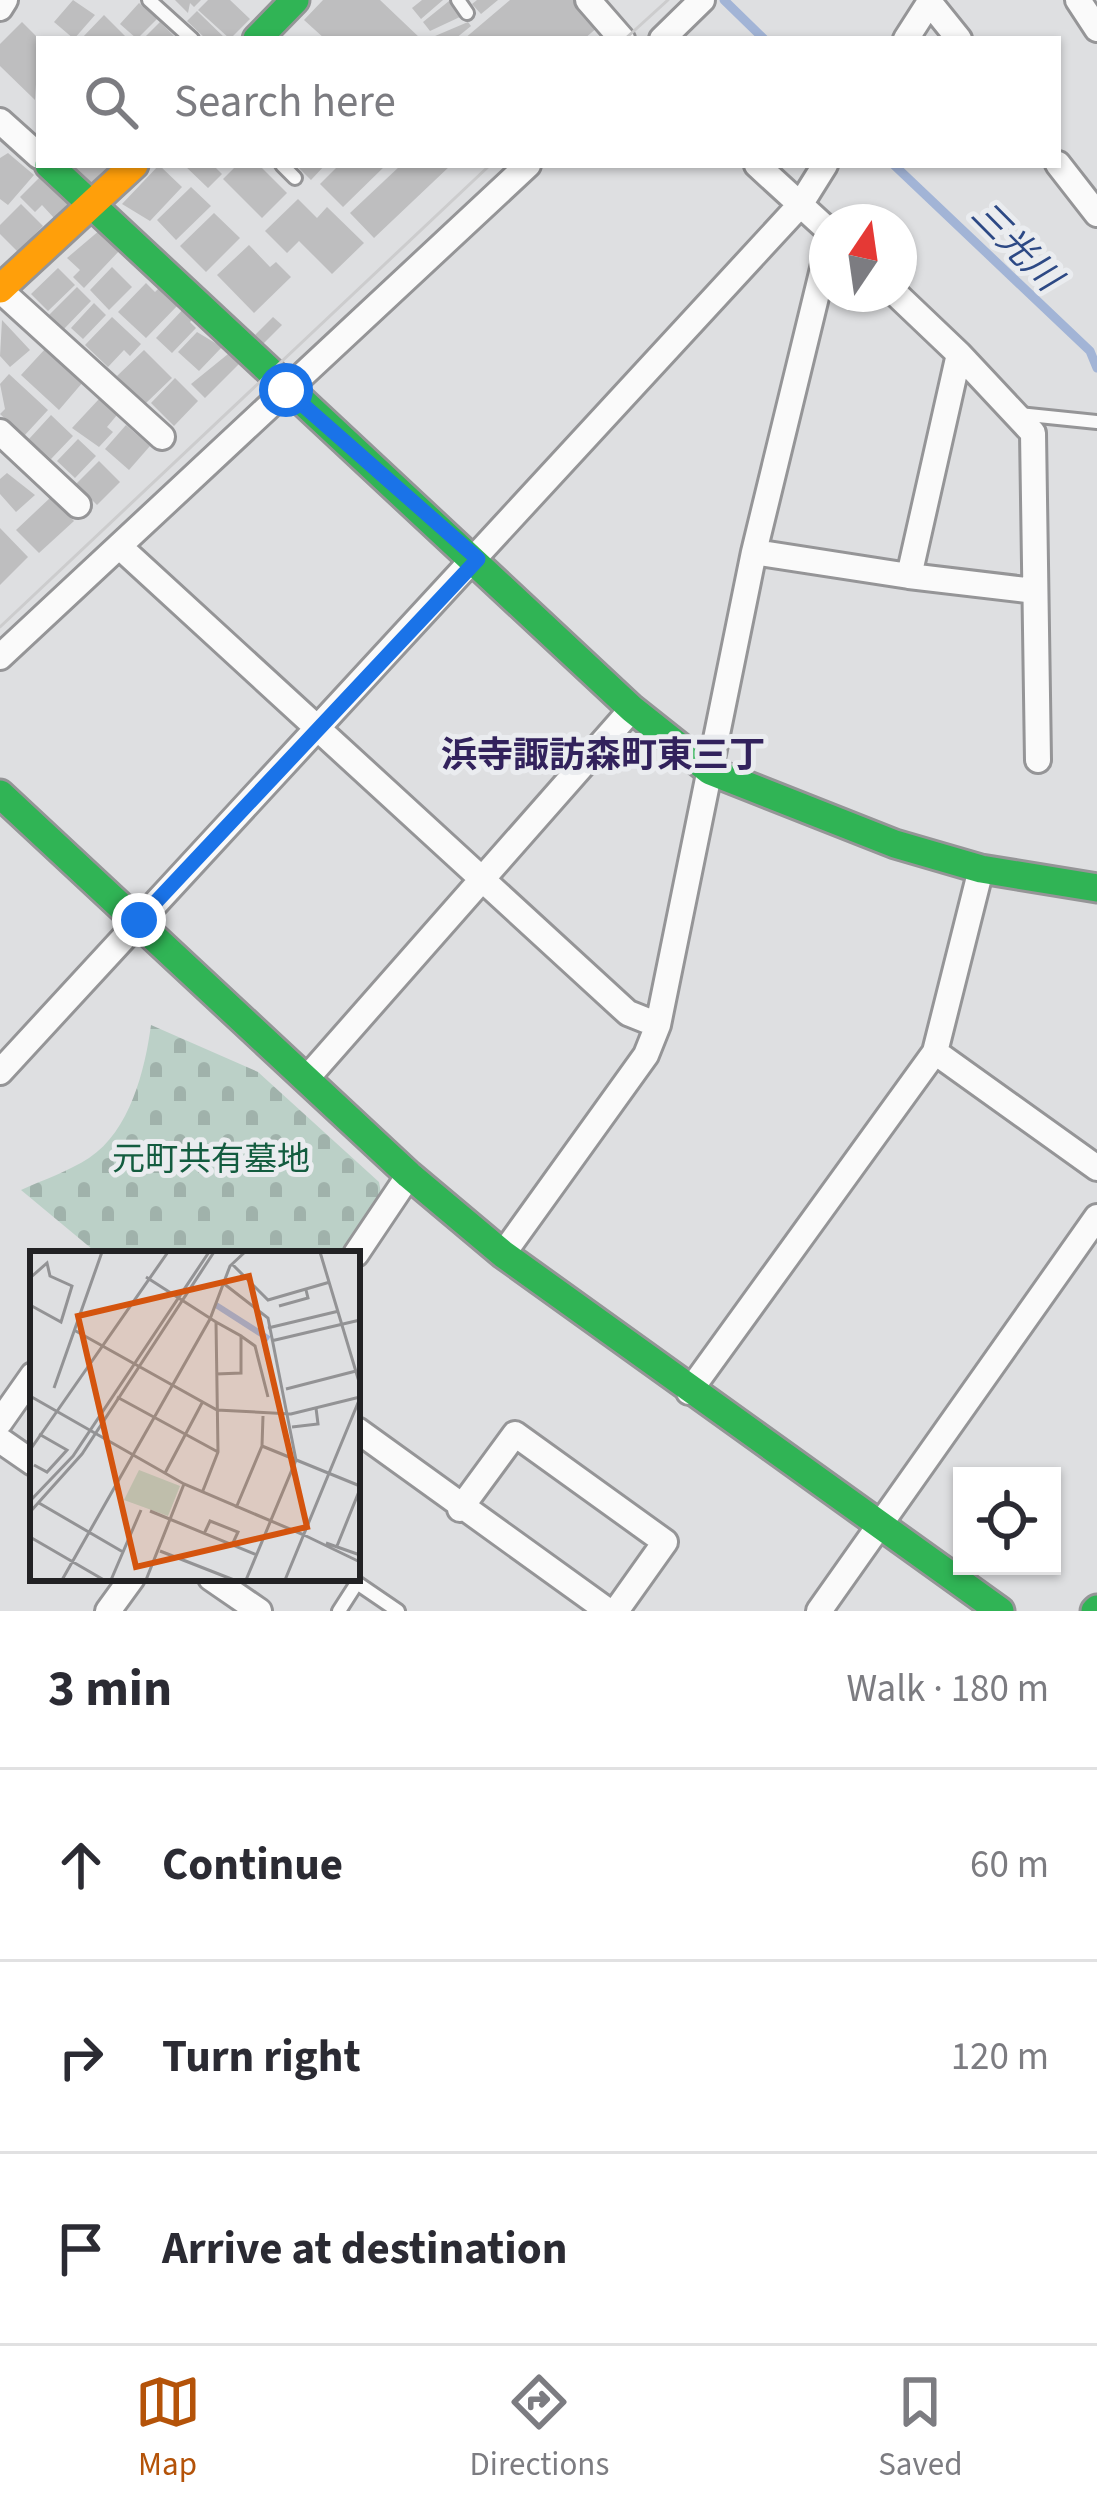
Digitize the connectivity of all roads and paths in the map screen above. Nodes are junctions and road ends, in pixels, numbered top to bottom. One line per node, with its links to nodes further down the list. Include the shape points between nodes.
1 (149, 0): 10 (lane)
2 (295, 0): 11 (street)
3 (458, 0): 8 (lane)
4 (588, 0): 12 (street)
5 (702, 0): 13 (street)
6 (1078, 0): 9 (street)
7 (930, 1): 14 (street); 15 (street)
8 (467, 13)
9 (1097, 28)
10 (189, 36)
11 (260, 36)
12 (619, 36)
13 (665, 36)
14 (908, 36)
15 (956, 36)
16 (0, 121): 17 (street)
17 (36, 153)
18 (52, 168): 26 (street)
19 (131, 168): 26 (street)
20 (285, 168): 25 (lane)
21 (525, 168): 34 (street)
22 (760, 168): 27 (street)
23 (823, 168): 27 (street)
24 (1061, 168): 29 (street)
25 (296, 178)
26 (94, 205): 30 (street); 34 (street)
27 (800, 205): 28 (street); 42 (street)
28 (809, 213)
29 (1097, 214)
30 (0, 290): 38 (street)
31 (812, 312): 41 (street)
32 (915, 312): 33 (street)
33 (959, 354): 35 (street); 43 (street)
34 (286, 390): 40 (street); 42 (street)
35 (1017, 414): 36 (lane); 44 (street, via 1033,433)
36 (1097, 422)
37 (0, 432): 39 (street)
38 (162, 437)
39 (78, 506)
40 (120, 547): 45 (street); 47 (street)
41 (754, 552): 43 (street); 49 (street)
42 (478, 559): 46 (street); 47 (street)
43 (909, 576): 44 (street)
44 (1035, 591): 48 (street)
45 (0, 657)
46 (632, 709): 49 (street); 52 (street)
47 (318, 729): 52 (street); 54 (street)
48 (1038, 760)
49 (710, 771): 51 (street); 55 (street)
50 (0, 794): 54 (street)
51 (981, 869): 53 (street); 56 (street)
52 (482, 881): 55 (street, via 628,1013); 58 (street)
53 (1097, 888)
54 (139, 920): 57 (street); 58 (street)
55 (658, 1025): 63 (street, via 646,1055)
56 (934, 1052): 59 (street); 65 (street)
57 (0, 1072)
58 (307, 1078): 60 (street)
59 (1097, 1168)
60 (409, 1175): 62 (street); 63 (street)
61 (1097, 1217): 71 (street)
62 (358, 1251)
63 (503, 1254): 65 (street)
64 (30, 1379): 66 (street)
65 (689, 1392): 71 (street)
66 (0, 1422)
67 (360, 1432): 70 (street)
68 (0, 1440): 69 (street)
69 (30, 1461)
70 (460, 1509): 78 (street); 78 (street, via 515,1434 665,1542)
71 (880, 1526): 79 (street); 80 (street)
72 (130, 1581): 74 (street)
73 (215, 1581): 75 (street)
74 (109, 1611)
75 (259, 1611)
76 (339, 1611): 77 (lane, via 358,1583)
77 (398, 1611)
78 (612, 1611)
79 (819, 1611)
80 (1000, 1611)

